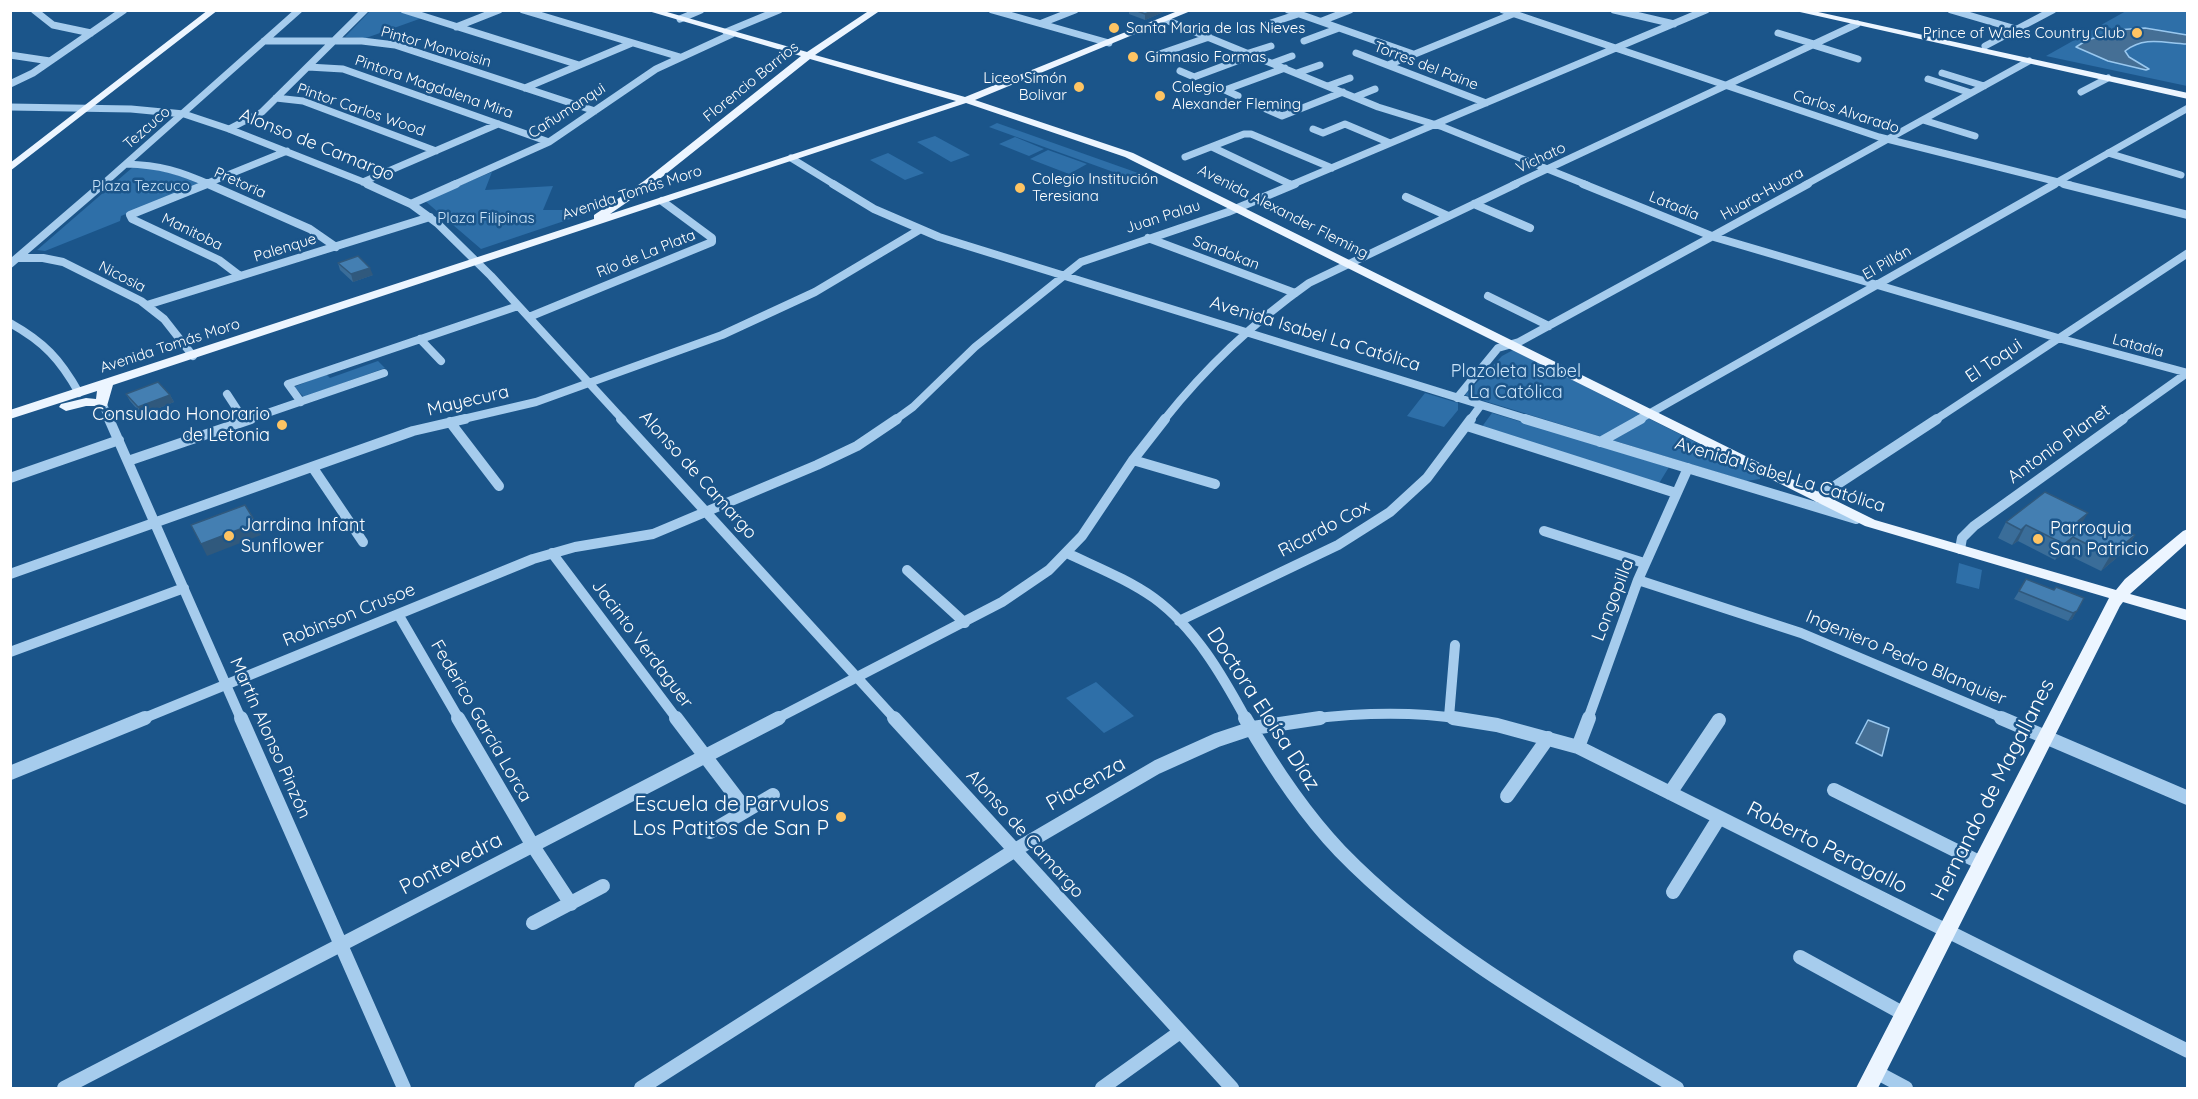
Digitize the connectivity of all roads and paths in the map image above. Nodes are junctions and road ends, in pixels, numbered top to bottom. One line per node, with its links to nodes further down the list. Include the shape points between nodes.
1 (34, 10): 38 (street, via 53,25)
2 (124, 10): 38 (street)
3 (214, 10): 92 (main road)
4 (299, 10): 42 (street, Tezcuco)
5 (365, 10): 43 (street)
6 (404, 10): 35 (street)
7 (499, 10): 35 (street)
8 (523, 10): 45 (street)
9 (649, 10): 28 (main road, Avenida Alexander Fleming)
10 (701, 10): 28 (street)
11 (779, 10): 39 (street, Cañumanqui)
12 (877, 10): 56 (main road, Florencio Barrios)
13 (992, 10): 31 (street)
14 (1075, 10): 31 (street)
15 (1189, 10): 29 (main road, Avenida Tomás Moro)
16 (1288, 10): 26 (street, Torres del Paine)
17 (1350, 10): 30 (street)
18 (1503, 10): 27 (street, Carlos Alvarado)
19 (1521, 10): 27 (street)
20 (1614, 10): 33 (street)
21 (1706, 10): 33 (street, Juan Palau)
22 (1795, 10): 34 (main road)
23 (1820, 10): 50 (main road)
24 (1951, 10): 37 (street)
25 (2053, 10): 37 (street)
26 (1298, 14): 30 (street, Torres del Paine); 32 (street)
27 (1513, 14): 51 (street, Carlos Alvarado); 54 (street)
28 (680, 19): 39 (main road, Avenida Alexander Fleming)
29 (1166, 20): 41 (street, Latadía); 46 (main road, Avenida Tomás Moro)
30 (1322, 21): 36 (street, Torres del Paine)
31 (1042, 23): 46 (street)
32 (1268, 24)
33 (1674, 24): 51 (street, Juan Palau)
34 (1857, 24): 47 (street, Vichato); 49 (main road)
35 (456, 27): 64 (street)
36 (1339, 28): 44 (street); 54 (street, Torres del Paine)
37 (2016, 29): 50 (street)
38 (91, 33): 61 (street)
39 (729, 33): 56 (main road, Avenida Alexander Fleming); 58 (street, Cañumanqui)
40 (1778, 33): 47 (street)
41 (1209, 37): 53 (street, Latadía); 59 (street)
42 (264, 41): 43 (street, Pintor Monvoisin); 96 (street, Tezcuco)
43 (334, 41): 67 (street); 79 (street, Pintor Monvoisin, via 395,45)
44 (1304, 41)
45 (632, 43): 58 (street); 64 (street)
46 (1109, 43): 89 (main road, Avenida Tomás Moro)
47 (1814, 45): 60 (street); 77 (street, Vichato)
48 (1271, 46): 53 (street)
49 (1958, 46): 50 (main road); 62 (main road)
50 (1985, 46): 81 (main road)
51 (1616, 49): 77 (street, Carlos Alvarado); 90 (street, Juan Palau)
52 (1356, 53): 66 (street, Torres del Paine)
53 (1251, 54): 63 (street, Latadía); 69 (street, via 1194,77)
54 (1413, 54): 66 (street)
55 (10, 55): 61 (street)
56 (808, 56): 89 (main road, Avenida Alexander Fleming); 119 (main road, Florencio Barrios)
57 (1292, 56): 63 (street)
58 (680, 57): 95 (street, Cañumanqui)
59 (1151, 57)
60 (1858, 59)
61 (50, 61): 75 (street)
62 (2029, 61): 73 (main road); 78 (street, Huara-Huara)
63 (1273, 63): 68 (street, Latadía)
64 (579, 65): 79 (street)
65 (1320, 65): 70 (street)
66 (1388, 65): 90 (street, Torres del Paine)
67 (308, 67): 88 (street); 98 (street, Pintora Magdalena Mira, via 343,69)
68 (1285, 68): 70 (street, Latadía); 85 (street, via 1225,90)
69 (1180, 71)
70 (1297, 73): 76 (street, Latadía)
71 (1942, 73): 78 (street)
72 (1350, 78): 76 (street)
73 (2108, 78): 83 (street); 86 (main road)
74 (1928, 80): 84 (street)
75 (10, 84)
76 (1328, 86): 82 (street, Latadía)
77 (1725, 86): 103 (street, Carlos Alvarado); 115 (street, Vichato)
78 (1984, 86): 84 (street, Huara-Huara)
79 (525, 88): 95 (street, Pintor Monvoisin)
80 (1375, 89): 87 (street)
81 (2187, 90)
82 (1343, 92): 87 (street, Latadía); 94 (street, via 1282,116)
83 (2080, 92)
84 (1971, 93): 97 (street, Huara-Huara)
85 (1238, 96)
86 (2187, 96)
87 (1355, 97): 99 (street, Latadía)
88 (276, 98): 100 (street, via 258,115); 108 (street, Pintor Carlos Wood, via 303,101)
89 (965, 100): 111 (main road, Avenida Tomás Moro); 126 (main road, Avenida Alexander Fleming, via 1129,155)
90 (1486, 103): 99 (street, Juan Palau)
91 (10, 107): 92 (street, Alonso de Camargo)
92 (88, 108): 96 (street, Alonso de Camargo); 113 (main road)
93 (2187, 108): 109 (street, El Pillán)
94 (1266, 109)
95 (595, 111): 104 (street, Cañumanqui)
96 (184, 114): 100 (street, Alonso de Camargo); 112 (street, Tezcuco)
97 (1923, 120): 102 (street); 103 (street, Huara-Huara)
98 (498, 124): 104 (street, Pintora Magdalena Mira); 108 (street)
99 (1437, 124): 105 (street, Juan Palau); 115 (street, Latadía)
100 (228, 129): 107 (street, Alonso de Camargo)
101 (1313, 129): 105 (street, via 1323,133 1342,123)
102 (1975, 136)
103 (1888, 140): 120 (street, Carlos Alvarado); 135 (street, Huara-Huara)
104 (549, 142): 124 (street, Cañumanqui)
105 (1390, 143): 114 (street, Juan Palau)
106 (1212, 147): 110 (street); 114 (street, via 1251,134); 121 (street)
107 (287, 151): 117 (street, Alonso de Camargo); 118 (street)
108 (436, 151): 117 (street)
109 (2108, 153): 116 (street); 120 (street, El Pillán)
110 (1185, 157)
111 (791, 158): 123 (main road, Avenida Tomás Moro); 133 (street, Avenida Isabel La Católica, via 873,209)
112 (126, 164): 118 (street, Pretoria, via 167,167); 138 (street, Tezcuco)
113 (10, 168)
114 (1332, 168): 121 (street, Juan Palau)
115 (1548, 170): 125 (street, Vichato); 135 (street, Latadía)
116 (2181, 176)
117 (363, 182): 124 (street, Alonso de Camargo)
118 (207, 183): 136 (street, Pretoria, via 310,229); 142 (street, Manitoba, via 130,215 219,260)
119 (648, 183): 128 (main road, Florencio Barrios); 131 (main road, Florencio Barrios)
120 (2056, 183): 127 (street, Carlos Alvarado); 144 (street, El Pillán)
121 (1292, 184): 126 (street, Juan Palau)
122 (1406, 197): 129 (street)
123 (662, 201): 128 (main road, Avenida Tomás Moro); 149 (street, Río de La Plata, via 712,238 712,242)
124 (411, 204): 130 (street, Alonso de Camargo)
125 (1474, 204): 129 (street, Vichato); 132 (street)
126 (1236, 208): 134 (street, Juan Palau); 140 (main road, Avenida Alexander Fleming)
127 (2187, 215)
128 (617, 216): 131 (main road, Avenida Tomás Moro)
129 (1448, 216): 140 (street, Vichato)
130 (430, 217): 136 (street, Palenque); 139 (street, Alonso de Camargo)
131 (586, 226): 139 (main road, Avenida Tomás Moro)
132 (1530, 228)
133 (919, 230): 143 (street, Avenida Isabel La Católica); 160 (street, Mayecura, via 770,315)
134 (1148, 237): 143 (street, Juan Palau, via 1081,262); 145 (street, Sandokan)
135 (1714, 237): 144 (street, Latadía); 151 (street, Huara-Huara)
136 (336, 247): 142 (street, Palenque)
137 (2187, 253): 153 (street, El Toqui)
138 (18, 258): 141 (street, Tezcuco); 147 (street, Nicosia, via 63,262)
139 (477, 261): 148 (street, Alonso de Camargo); 156 (main road, Avenida Tomás Moro)
140 (1347, 263): 145 (street, Vichato); 155 (main road, Avenida Alexander Fleming)
141 (10, 264)
142 (240, 276): 147 (street, Palenque)
143 (1061, 277): 152 (street, Avenida Isabel La Católica); 187 (street, Juan Palau, via 886,427 817,465)
144 (1877, 285): 153 (street, Latadía); 169 (street, El Pillán)
145 (1294, 293): 152 (street, Vichato)
146 (1488, 296): 151 (street)
147 (147, 305): 156 (street, Nicosia, via 164,319)
148 (518, 306): 149 (street, Alonso de Camargo); 154 (street)
149 (528, 317): 160 (street, Alonso de Camargo)
150 (10, 323): 162 (street, via 54,352)
151 (1549, 326): 155 (street, Huara-Huara)
152 (1246, 333): 164 (street, Avenida Isabel La Católica); 178 (street, Vichato, via 1180,399)
153 (2058, 338): 159 (street, Latadía); 186 (street, El Toqui)
154 (420, 339): 157 (street); 165 (street, via 288,384)
155 (1510, 344): 164 (street, Huara-Huara, via 1498,348); 169 (main road, Avenida Alexander Fleming)
156 (193, 356): 161 (main road, Avenida Tomás Moro)
157 (441, 361)
158 (384, 373): 165 (street)
159 (2187, 373): 193 (street, Antonio Planet, via 1974,526 1962,538)
160 (589, 383): 173 (street, Mayecura, via 536,402); 187 (street, Alonso de Camargo)
161 (107, 384): 162 (main road, Avenida Tomás Moro); 166 (main road)
162 (79, 393): 168 (main road, Avenida Tomás Moro); 170 (main road, Avenida Tomás Moro); 171 (main road, Avenida Tomás Moro)
163 (227, 394): 172 (street)
164 (1457, 398): 167 (street, Avenida Isabel La Católica)
165 (301, 402): 172 (street)
166 (102, 403): 174 (main road, via 81,403); 176 (street, Martín Alonso Pinzón)
167 (1481, 405): 175 (street, Ricardo Cox); 177 (street, Avenida Isabel La Católica)
168 (10, 410)
169 (1650, 414): 177 (street, El Pillán); 186 (main road, Avenida Alexander Fleming)
170 (10, 415)
171 (10, 421)
172 (245, 421): 179 (street)
173 (450, 422): 180 (street, Mayecura, via 413,431); 184 (street)
174 (10, 426)
175 (1467, 426): 185 (street); 204 (street, Ricardo Cox, via 1417,489 1374,523)
176 (118, 440): 179 (street, Martín Alonso Pinzón); 182 (street)
177 (1600, 442): 181 (street, Avenida Isabel La Católica)
178 (1133, 460): 183 (street); 195 (street, Vichato)
179 (128, 461): 189 (street, Martín Alonso Pinzón)
180 (313, 468): 189 (street, Mayecura); 192 (street)
181 (1688, 468): 185 (street, Longopilla); 188 (street, Avenida Isabel La Católica)
182 (10, 478)
183 (1215, 484)
184 (499, 486)
185 (1676, 493): 196 (street, Longopilla)
186 (1818, 497): 188 (main road, Avenida Alexander Fleming)
187 (706, 512): 194 (street, Robinson Crusoe, via 652,534); 208 (street, Alonso de Camargo)
188 (1870, 523): 193 (main road, Avenida Isabel La Católica)
189 (156, 524): 198 (street, Mayecura); 200 (street, Martín Alonso Pinzón)
190 (1544, 531): 196 (street)
191 (2187, 534): 201 (main road, Hernando de Magallanes)
192 (363, 542)
193 (1960, 549): 201 (main road, Avenida Isabel La Católica)
194 (552, 553): 202 (street, Robinson Crusoe); 216 (street, Jacinto Verdaguer)
195 (1067, 553): 204 (street, Doctora Eloísa Díaz, via 1140,590); 205 (street, Pontevedra, via 1019,591)
196 (1644, 562): 199 (street, Longopilla)
197 (907, 570): 205 (street)
198 (10, 574)
199 (1638, 580): 213 (street, Ingeniero Pedro Blanquier, via 1802,633); 215 (street, Longopilla)
200 (183, 588): 207 (street); 209 (street, Martín Alonso Pinzón)
201 (2119, 595): 203 (main road, Avenida Isabel La Católica); 213 (main road, Hernando de Magallanes)
202 (398, 614): 209 (street, Robinson Crusoe); 226 (street, Federico García Lorca)
203 (2187, 615)
204 (1179, 621): 212 (street, Doctora Eloísa Díaz, via 1219,669)
205 (965, 623): 208 (street, Pontevedra)
206 (1455, 645): 210 (street)
207 (10, 652)
208 (857, 677): 216 (street, Pontevedra); 227 (street, Alonso de Camargo)
209 (226, 685): 217 (street, Robinson Crusoe); 234 (street, Martín Alonso Pinzón)
210 (1449, 717): 212 (street, Piacenza, via 1348,714); 214 (street, Piacenza)
211 (1719, 720): 219 (street)
212 (1253, 728): 227 (street, Piacenza, via 1175,758); 245 (street, Doctora Eloísa Díaz, via 1278,772 1309,814 1361,872 1405,911 1485,970)
213 (2045, 737): 222 (street, Ingeniero Pedro Blanquier); 228 (main road, Hernando de Magallanes)
214 (1548, 738): 215 (street, Piacenza); 221 (street)
215 (1578, 747): 219 (street, Roberto Peragallo)
216 (704, 756): 223 (street, Jacinto Verdaguer); 226 (street, Pontevedra)
217 (10, 773)
218 (1834, 790): 228 (street)
219 (1670, 793): 224 (street, Roberto Peragallo)
220 (773, 795): 223 (street)
221 (1507, 796)
222 (2187, 798)
223 (746, 810): 225 (street)
224 (1719, 818): 230 (street); 233 (street, Roberto Peragallo)
225 (710, 832)
226 (533, 846): 231 (street, Federico García Lorca); 234 (street, Pontevedra)
227 (1016, 850): 237 (street, Alonso de Camargo); 242 (street, Piacenza)
228 (1981, 863): 233 (main road, Hernando de Magallanes)
229 (603, 886): 231 (street)
230 (1672, 892)
231 (571, 904): 232 (street)
232 (533, 923)
233 (1946, 931): 236 (main road, Hernando de Magallanes); 238 (street, Roberto Peragallo)
234 (341, 946): 240 (street, Pontevedra); 241 (street, Martín Alonso Pinzón)
235 (1800, 957): 236 (street)
236 (1904, 1014): 239 (main road, Hernando de Magallanes)
237 (1180, 1032): 243 (street); 244 (street, Alonso de Camargo)
238 (2187, 1051)
239 (1876, 1072): 246 (main road, Hernando de Magallanes); 247 (street)
240 (64, 1089)
241 (404, 1089)
242 (641, 1089)
243 (1102, 1089)
244 (1232, 1089)
245 (1677, 1089)
246 (1867, 1089)
247 (1906, 1089)

